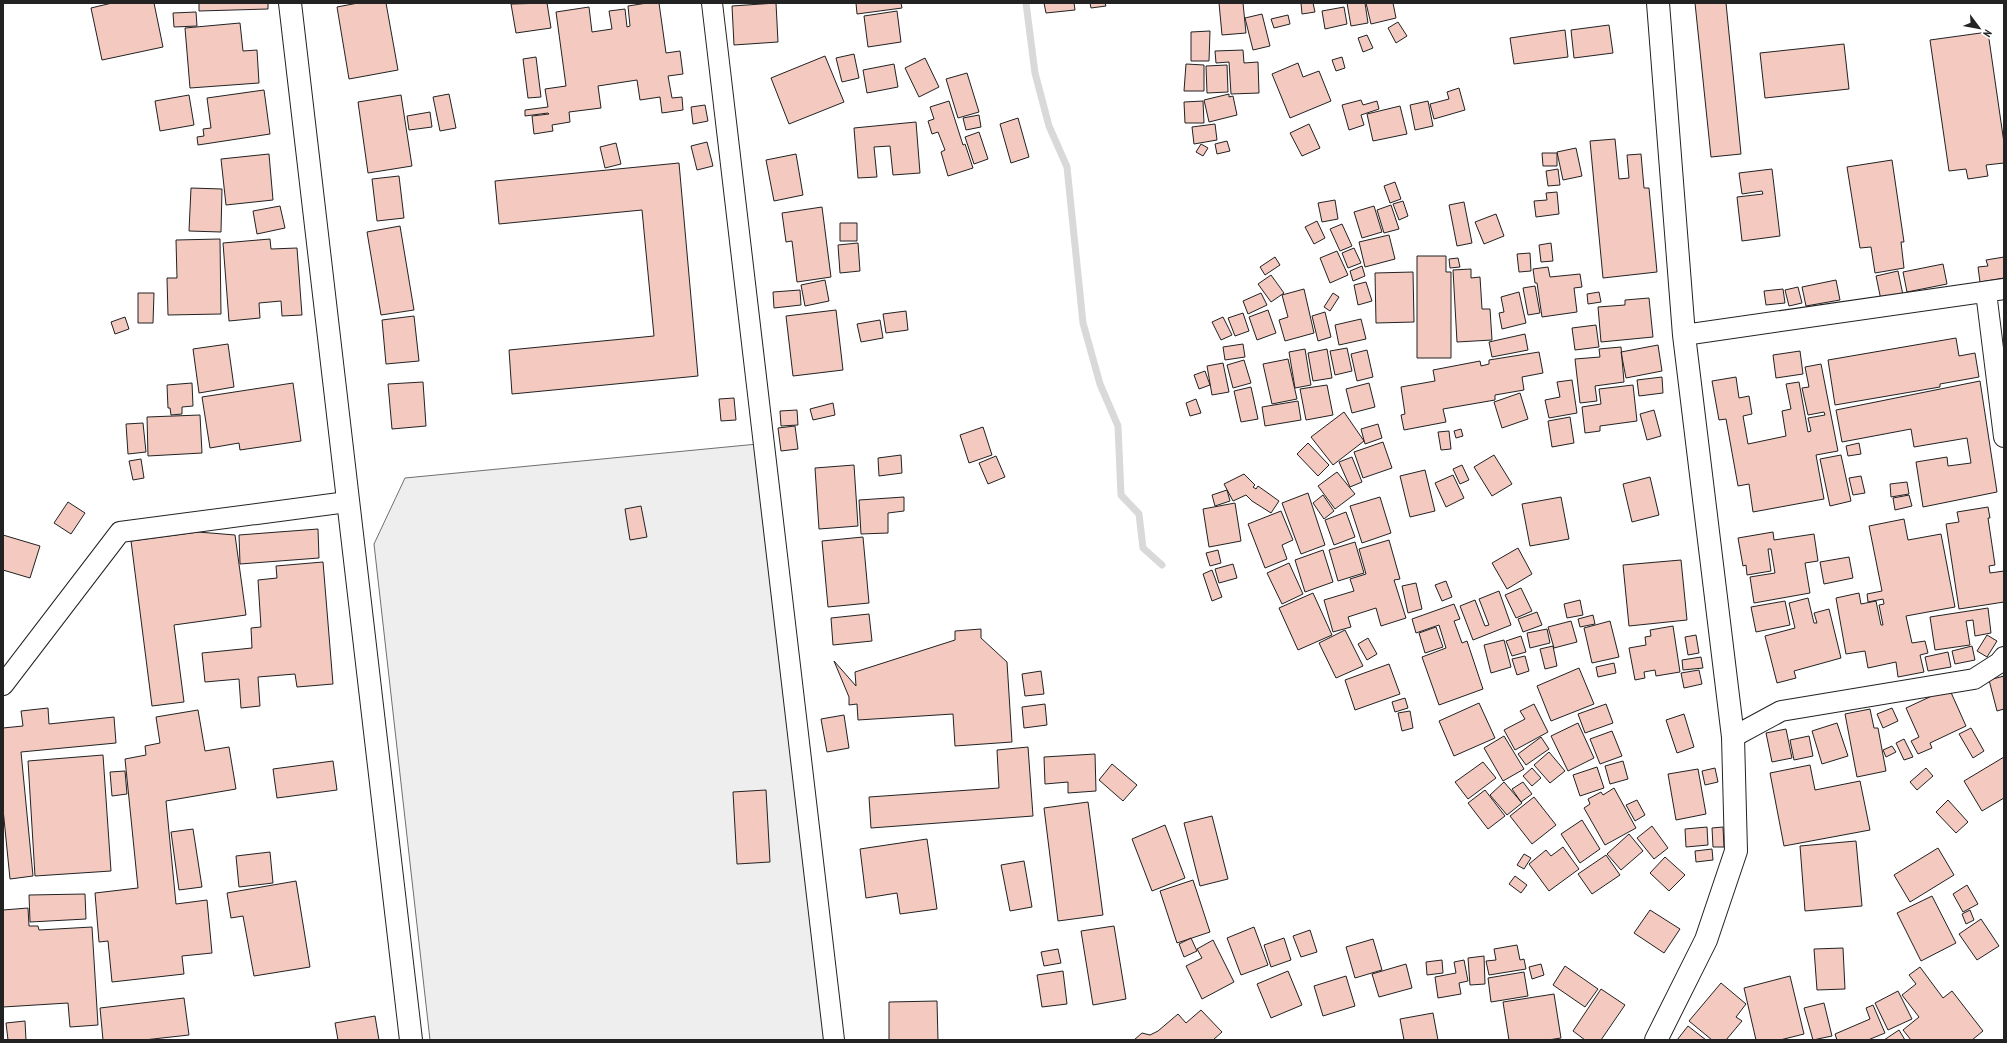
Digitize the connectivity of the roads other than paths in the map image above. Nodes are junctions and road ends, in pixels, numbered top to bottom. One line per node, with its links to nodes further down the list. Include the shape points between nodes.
1 (290, 3): 7 (street)
2 (712, 3): 12 (street)
3 (1658, 3): 5 (street)
4 (1995, 290): 5 (street); 6 (street)
5 (1684, 335): 10 (street)
6 (2004, 437)
7 (347, 502): 9 (street, via 120,532); 11 (street)
8 (2004, 656): 10 (street, via 1999,663 1974,679 1782,711)
9 (3, 685)
10 (1732, 737): 13 (street, via 1736,851 1706,940)
11 (411, 1040)
12 (834, 1040)
13 (1656, 1040)

